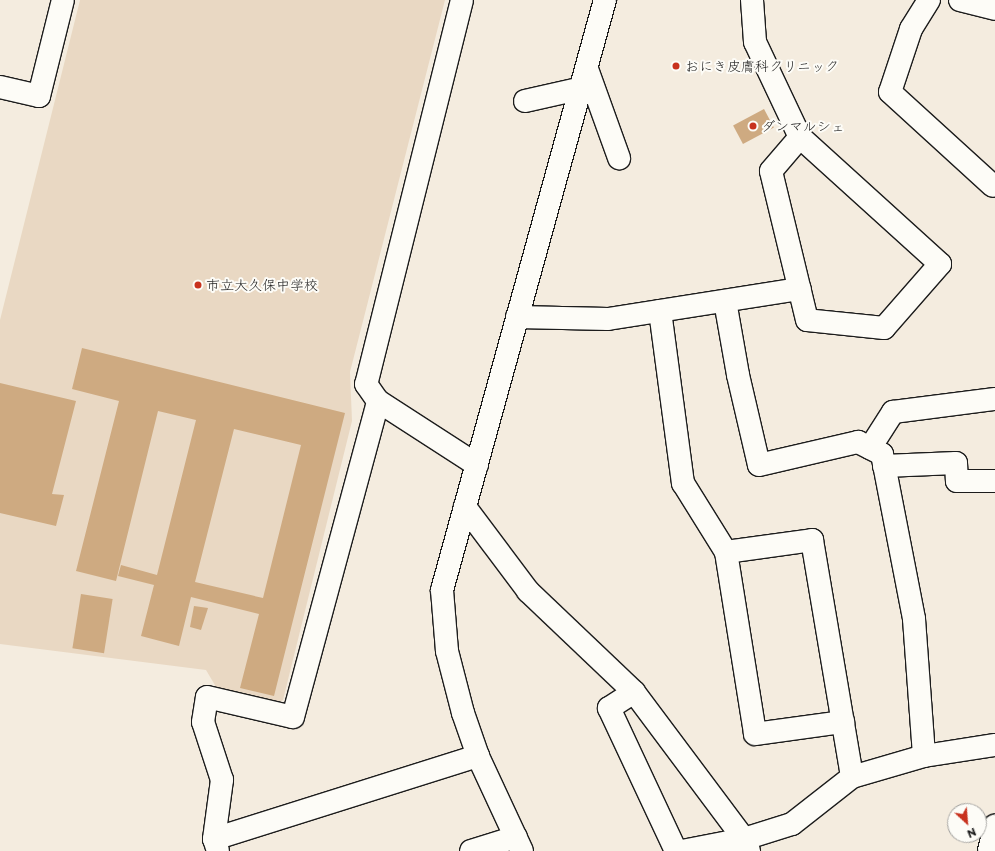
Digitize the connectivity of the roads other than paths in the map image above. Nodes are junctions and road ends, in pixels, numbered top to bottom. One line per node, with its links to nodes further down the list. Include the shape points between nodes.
1 (63, 0): 9 (street, via 39,96)
2 (462, 0): 19 (street, via 366,384)
3 (605, 0): 8 (street)
4 (752, 0): 11 (street, via 755,42)
5 (929, 0): 13 (street, via 911,29 890,92)
6 (960, 0): 7 (street)
7 (995, 9)
8 (584, 79): 10 (street); 12 (street); 17 (street)
9 (0, 87)
10 (525, 101)
11 (800, 136): 14 (street, via 771,171); 14 (street, via 940,264 884,328 807,320)
12 (619, 158)
13 (993, 186)
14 (800, 289): 15 (street)
15 (725, 301): 16 (street); 20 (street, via 738,374 759,465 858,442)
16 (660, 311): 17 (street, via 608,319); 25 (street, via 683,483)
17 (517, 317): 21 (street)
18 (995, 399): 20 (street, via 894,412)
19 (378, 401): 21 (street); 34 (street, via 293,717 206,697 203,722 222,780)
20 (870, 448): 22 (street, via 882,454)
21 (476, 465): 24 (street)
22 (884, 466): 23 (street, via 956,463 957,481); 30 (street, via 914,619)
23 (995, 481)
24 (465, 507): 26 (street, via 528,591); 29 (street, via 442,590 447,651)
25 (726, 552): 27 (street, via 812,540); 27 (street, via 755,734)
26 (634, 692): 35 (street); 37 (street, via 609,708)
27 (843, 722): 31 (street)
28 (995, 745): 30 (street)
29 (478, 756): 33 (street); 34 (street)
30 (924, 756): 31 (street)
31 (852, 777): 35 (street, via 792,824)
32 (995, 826): 39 (street)
33 (519, 844): 36 (street)
34 (216, 845)
35 (747, 845): 38 (street)
36 (471, 851)
37 (676, 851)
38 (682, 851)
39 (989, 851)

